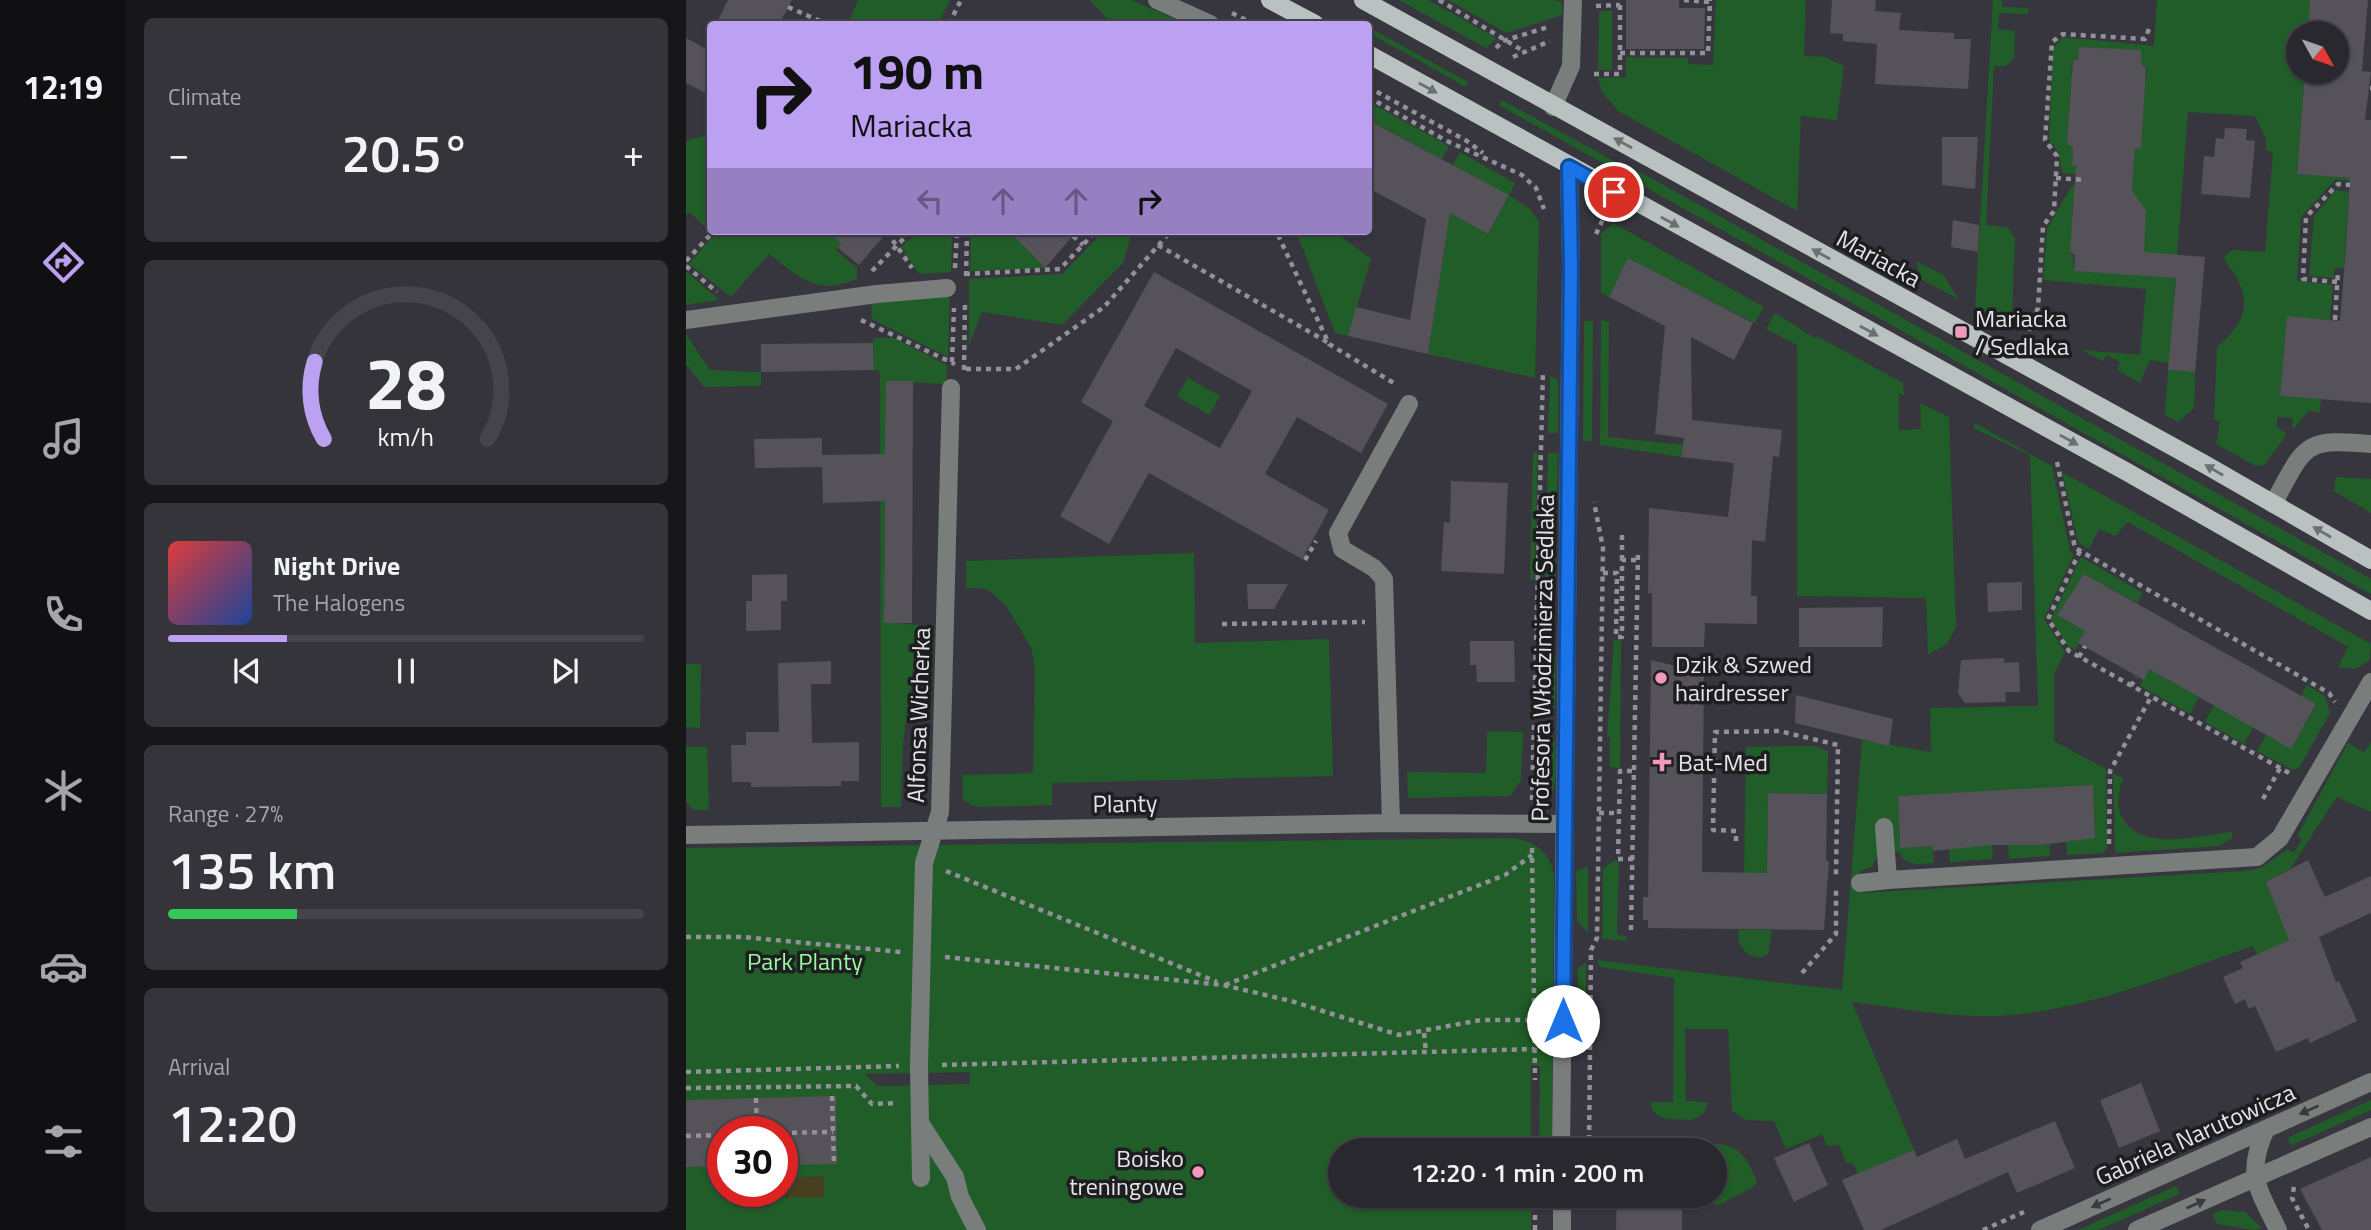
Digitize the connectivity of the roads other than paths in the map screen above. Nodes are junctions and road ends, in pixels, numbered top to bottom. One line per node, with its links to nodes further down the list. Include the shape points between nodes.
1 (1157, 0): 5 (street)
2 (1269, 0): 6 (main road)
3 (1363, 0): 8 (main road, Mariacka)
4 (1573, 0): 8 (street, via 1570,66)
5 (1203, 21)
6 (1309, 21)
7 (1372, 56): 9 (main road, one-way to 9)
8 (1553, 107): 15 (main road, Mariacka, one-way to 8)
9 (1569, 167): 17 (main road, one-way to 17); 20 (street, Profesora Włodzimierza Sedlaka)
10 (947, 288): 11 (street)
11 (686, 320)
12 (957, 385): 22 (street, Alfonsa Wicherka, via 940,812)
13 (1405, 397): 19 (street, via 1338,533 1342,549 1384,579)
14 (2371, 444): 15 (street, via 2314,444 2300,458)
15 (2273, 504): 16 (main road, Mariacka, one-way to 15)
16 (2371, 560)
17 (2371, 611)
18 (2371, 682): 24 (street, via 2280,838 2257,856)
19 (1391, 823): 20 (street, Planty); 22 (street, Planty)
20 (1564, 824): 30 (street, Profesora Włodzimierza Sedlaka)
21 (1884, 827): 24 (street)
22 (934, 830): 23 (street, Planty); 27 (street, Alfonsa Wicherka, via 924,863)
23 (686, 835)
24 (1888, 880): 25 (street)
25 (1860, 883)
26 (2371, 1082): 29 (street, Gabriela Narutowicza, one-way to 29)
27 (920, 1123): 31 (street, Alfonsa Wicherka); 34 (street, via 955,1177)
28 (2371, 1127): 32 (street)
29 (2266, 1129): 32 (street, via 2256,1153); 36 (street, Gabriela Narutowicza, one-way to 36)
30 (1562, 1138)
31 (921, 1178)
32 (2254, 1179): 37 (street, one-way to 32); 38 (street)
33 (1562, 1208): 35 (street)
34 (977, 1230)
35 (1562, 1230)
36 (2040, 1230)
37 (2137, 1230)
38 (2278, 1230)

